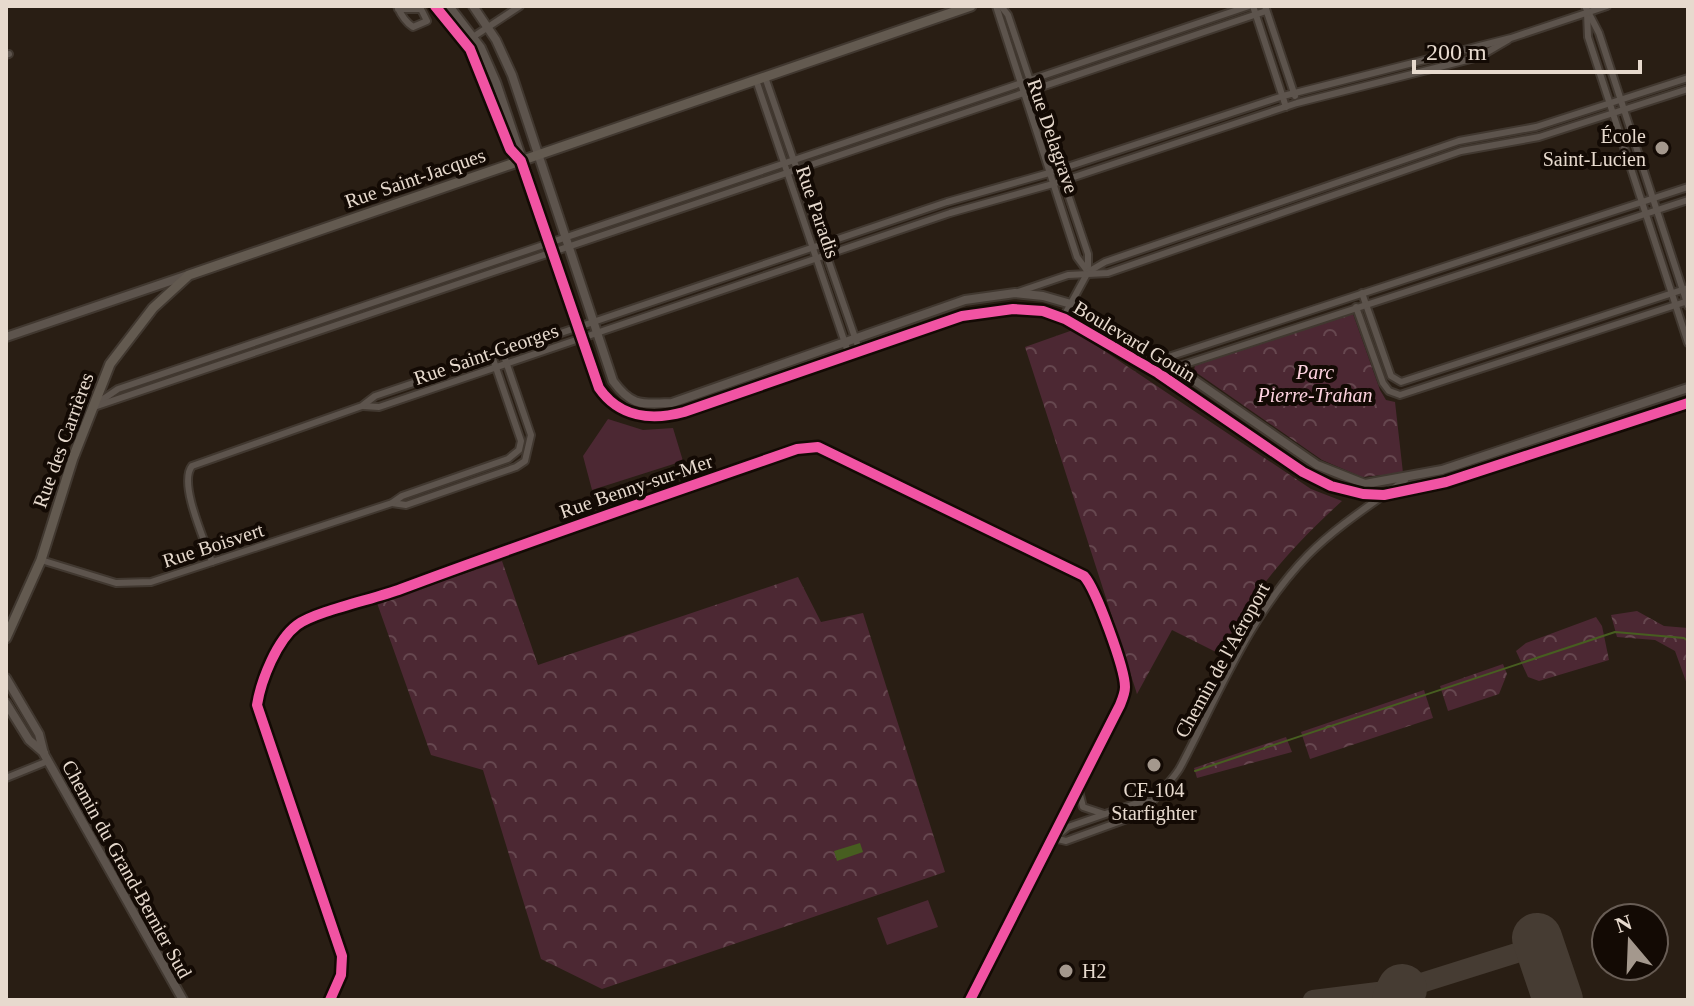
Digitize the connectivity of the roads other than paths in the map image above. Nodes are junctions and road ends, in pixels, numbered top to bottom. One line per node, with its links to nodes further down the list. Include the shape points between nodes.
1 (449, 6): 15 (street)
2 (473, 6): 13 (street)
3 (520, 6): 13 (street)
4 (971, 6): 21 (main road, Rue Saint-Jacques)
5 (999, 6): 23 (street, Rue Delagrave, via 1008,15); 24 (street, Rue Delagrave)
6 (1251, 6): 11 (street); 12 (street)
7 (1607, 6): 10 (street, Rue Saint-Georges)
8 (398, 8): 8 (street, via 413,27 428,18 421,9)
9 (1265, 8): 11 (street); 27 (street)
10 (1586, 9): 16 (street, Rue Saint-Georges); 30 (street); 32 (street, via 1588,37)
11 (1255, 14): 14 (street); 29 (street)
12 (1204, 21): 14 (street); 17 (street)
13 (487, 26): 15 (street); 44 (street, via 512,75)
14 (1208, 31): 18 (street)
15 (473, 37): 46 (street, via 496,82)
16 (1511, 38): 19 (street, Rue Saint-Georges); 20 (street, Rue Saint-Georges, via 1479,57)
17 (1143, 41): 18 (street); 23 (street)
18 (1146, 52): 25 (street)
19 (1405, 67): 20 (street); 27 (street, Rue Saint-Georges)
20 (1407, 77): 31 (street, Rue Saint-Georges)
21 (760, 78): 44 (main road, Rue Saint-Jacques); 45 (street, Rue Paradis); 47 (street, Rue Paradis)
22 (1688, 78): 30 (street)
23 (1030, 80): 24 (street); 25 (street, Rue Delagrave)
24 (1019, 83): 28 (street, Rue Delagrave); 36 (street)
25 (1033, 89): 28 (street); 49 (street, Rue Delagrave)
26 (1688, 89): 34 (street)
27 (1294, 93): 29 (street, Rue Saint-Georges); 31 (street)
28 (1022, 94): 38 (street); 50 (street, Rue Delagrave)
29 (1283, 96): 33 (street); 39 (street, Rue Saint-Georges)
30 (1621, 99): 32 (street); 34 (street)
31 (1297, 103): 33 (street, Rue Saint-Georges)
32 (1610, 103): 35 (street); 37 (street)
33 (1286, 107): 42 (street, Rue Saint-Georges)
34 (1624, 110): 35 (street); 58 (street)
35 (1613, 113): 40 (street); 61 (street)
36 (908, 120): 38 (street); 45 (street)
37 (1536, 127): 40 (street); 41 (street)
38 (911, 131): 48 (street)
39 (1169, 133): 42 (street); 49 (street, Rue Saint-Georges)
40 (1539, 137): 43 (street)
41 (1459, 141): 43 (street); 55 (street)
42 (1172, 143): 52 (street, Rue Saint-Georges)
43 (1461, 151): 57 (street)
44 (537, 155): 46 (main road, Rue Saint-Jacques); 67 (street)
45 (793, 159): 47 (street); 48 (street, Rue Paradis)
46 (521, 161): 69 (street); 80 (main road, Rue Saint-Jacques)
47 (784, 162): 51 (street, Rue Paradis); 56 (street)
48 (797, 170): 51 (street); 70 (street, Rue Paradis)
49 (1060, 170): 50 (street, Rue Saint-Georges); 52 (street, Rue Delagrave)
50 (1049, 173): 53 (street, Rue Delagrave); 60 (street, Rue Saint-Georges)
51 (788, 174): 62 (street); 73 (street, Rue Paradis)
52 (1063, 180): 53 (street, Rue Saint-Georges); 78 (street, Rue Delagrave, via 1088,254)
53 (1053, 184): 64 (street, Rue Saint-Georges); 78 (street, Rue Delagrave, via 1077,257)
54 (1688, 187): 58 (street)
55 (1323, 188): 57 (street); 66 (street)
56 (674, 198): 62 (street); 67 (street)
57 (1327, 199): 68 (street)
58 (1653, 199): 61 (street); 63 (street)
59 (1688, 200): 63 (street)
60 (947, 202): 64 (street); 70 (street, Rue Saint-Georges)
61 (1642, 202): 65 (street); 71 (street)
62 (678, 210): 72 (street)
63 (1657, 210): 65 (street); 83 (street)
64 (950, 213): 75 (street, Rue Saint-Georges)
65 (1646, 214): 76 (street); 86 (street)
66 (1204, 229): 68 (street); 78 (street)
67 (563, 236): 69 (street); 72 (street)
68 (1208, 240): 78 (street, via 1108,273)
69 (547, 243): 74 (street); 79 (street)
70 (823, 246): 73 (street, Rue Saint-Georges); 75 (street, Rue Paradis)
71 (1509, 246): 76 (street); 85 (street)
72 (567, 248): 74 (street); 99 (street)
73 (813, 249): 77 (street, Rue Paradis); 82 (street, Rue Saint-Georges)
74 (552, 254): 81 (street); 102 (street)
75 (826, 255): 77 (street, Rue Saint-Georges); 106 (street, Rue Paradis)
76 (1512, 257): 92 (street)
77 (816, 258): 87 (street, Rue Saint-Georges); 110 (street, Rue Paradis)
78 (1088, 272): 84 (street); 91 (street)
79 (456, 273): 81 (street); 95 (street)
80 (189, 275): 105 (street, Rue Saint-Jacques); 132 (main road, Rue des Carrières, via 124,343)
81 (460, 285): 100 (street)
82 (706, 285): 87 (street); 99 (street, Rue Saint-Georges)
83 (1685, 289): 86 (street); 90 (street)
84 (1015, 293): 89 (street, Boulevard Gouin); 91 (street, Boulevard Gouin)
85 (1362, 293): 88 (street); 92 (street)
86 (1672, 294): 93 (street); 97 (street)
87 (710, 295): 104 (street, Rue Saint-Georges)
88 (1352, 296): 94 (street); 103 (street)
89 (958, 302): 96 (street); 106 (street, Boulevard Gouin)
90 (1688, 303): 93 (street)
91 (1071, 304): 98 (street); 118 (street, Boulevard Gouin)
92 (1365, 305): 94 (street); 125 (street, via 1391,376)
93 (1676, 305): 101 (street); 111 (street)
94 (1357, 307): 108 (street); 127 (street, via 1383,383)
95 (343, 312): 100 (street); 114 (street)
96 (962, 316): 98 (street, Boulevard Gouin, via 1013,309); 113 (street, Boulevard Gouin)
97 (1605, 316): 101 (street); 109 (street)
98 (1063, 318): 121 (street, Boulevard Gouin)
99 (593, 323): 102 (street, Rue Saint-Georges); 104 (street)
100 (347, 324): 119 (street)
101 (1608, 327): 112 (street)
102 (577, 328): 107 (street); 115 (street, Rue Saint-Georges)
103 (1255, 328): 108 (street); 118 (street)
104 (597, 334): 107 (street, Rue Saint-Georges); 130 (street, via 613,381 625,398)
105 (6, 337)
106 (855, 338): 110 (street, Boulevard Gouin); 113 (street, Rue Paradis)
107 (581, 339): 120 (street, Rue Saint-Georges); 134 (street, via 608,401)
108 (1259, 339): 122 (street)
109 (1535, 339): 112 (street); 125 (street)
110 (845, 342): 116 (street, Rue Paradis); 128 (street, Boulevard Gouin)
111 (1688, 343)
112 (1539, 350): 127 (street, via 1400,395)
113 (860, 352): 116 (street, Boulevard Gouin)
114 (227, 353): 119 (street); 132 (street, via 118,389)
115 (503, 353): 117 (street, Rue Saint-Georges); 120 (street)
116 (849, 355): 133 (street, Boulevard Gouin)
117 (492, 356): 123 (street); 131 (street, Rue Saint-Georges, via 375,396)
118 (1161, 358): 121 (street); 122 (street, Boulevard Gouin)
119 (230, 362): 132 (street)
120 (507, 365): 123 (street, Rue Saint-Georges); 139 (street, via 531,435)
121 (1144, 365): 124 (street, Boulevard Gouin)
122 (1175, 367): 124 (street); 142 (street, Boulevard Gouin, via 1317,465 1365,484)
123 (496, 368): 131 (street, Rue Saint-Georges, via 379,407); 138 (street, via 516,421)
124 (1158, 373): 144 (street, Boulevard Gouin, via 1303,472 1331,486)
125 (1398, 380): 127 (street)
126 (1688, 388): 135 (street, Boulevard Gouin)
127 (1392, 393)
128 (692, 396): 130 (street, Boulevard Gouin); 133 (street)
129 (1688, 403): 137 (street, Boulevard Gouin)
130 (647, 404): 134 (street)
131 (362, 406): 147 (street, Rue Saint-Georges, via 192,466 187,488)
132 (90, 408): 146 (main road, Rue des Carrières)
133 (697, 408): 134 (street, Boulevard Gouin)
134 (647, 417)
135 (1553, 434): 136 (street, Boulevard Gouin); 137 (street)
136 (1522, 444): 140 (street); 141 (street, Boulevard Gouin)
137 (1557, 445): 140 (street, Boulevard Gouin)
138 (519, 450): 139 (street); 145 (street, Rue Boisvert, via 508,459)
139 (528, 453): 145 (street, Rue Boisvert, via 516,467 406,505)
140 (1525, 456): 143 (street, Boulevard Gouin)
141 (1442, 470): 142 (street, Boulevard Gouin); 143 (street)
142 (1405, 480): 144 (street, Chemin de l'Aéroport)
143 (1446, 482): 144 (street, Boulevard Gouin)
144 (1384, 495): 154 (street, Chemin de l'Aéroport, via 1330,536 1284,581 1178,772)
145 (392, 503): 147 (street, Rue Boisvert)
146 (41, 560): 147 (street, Rue Boisvert, via 128,585); 148 (main road, Rue des Carrières)
147 (212, 562)
148 (6, 638)
149 (6, 678): 151 (street, Chemin du Grand-Bernier Sud, via 39,734)
150 (6, 703): 151 (street, Chemin du Grand-Bernier Sud)
151 (46, 757): 152 (street); 159 (street, Chemin du Grand-Bernier Sud)
152 (6, 778)
153 (1079, 791): 156 (street, via 1083,807); 158 (street, Rue Benny-sur-Mer); 160 (street, Rue Benny-sur-Mer, via 1125,688 1090,582 827,449 797,449 301,622 289,631 257,705 342,956 341,975)
154 (1150, 802): 155 (street); 157 (street, Chemin de l'Aéroport, via 1146,812)
155 (1114, 812): 156 (street); 157 (street)
156 (1105, 814): 158 (street)
157 (1117, 822): 158 (street, Chemin de l'Aéroport, via 1066,841)
158 (1053, 838): 161 (street, Rue Benny-sur-Mer)
159 (183, 1000)
160 (330, 1000)
161 (970, 1000)

